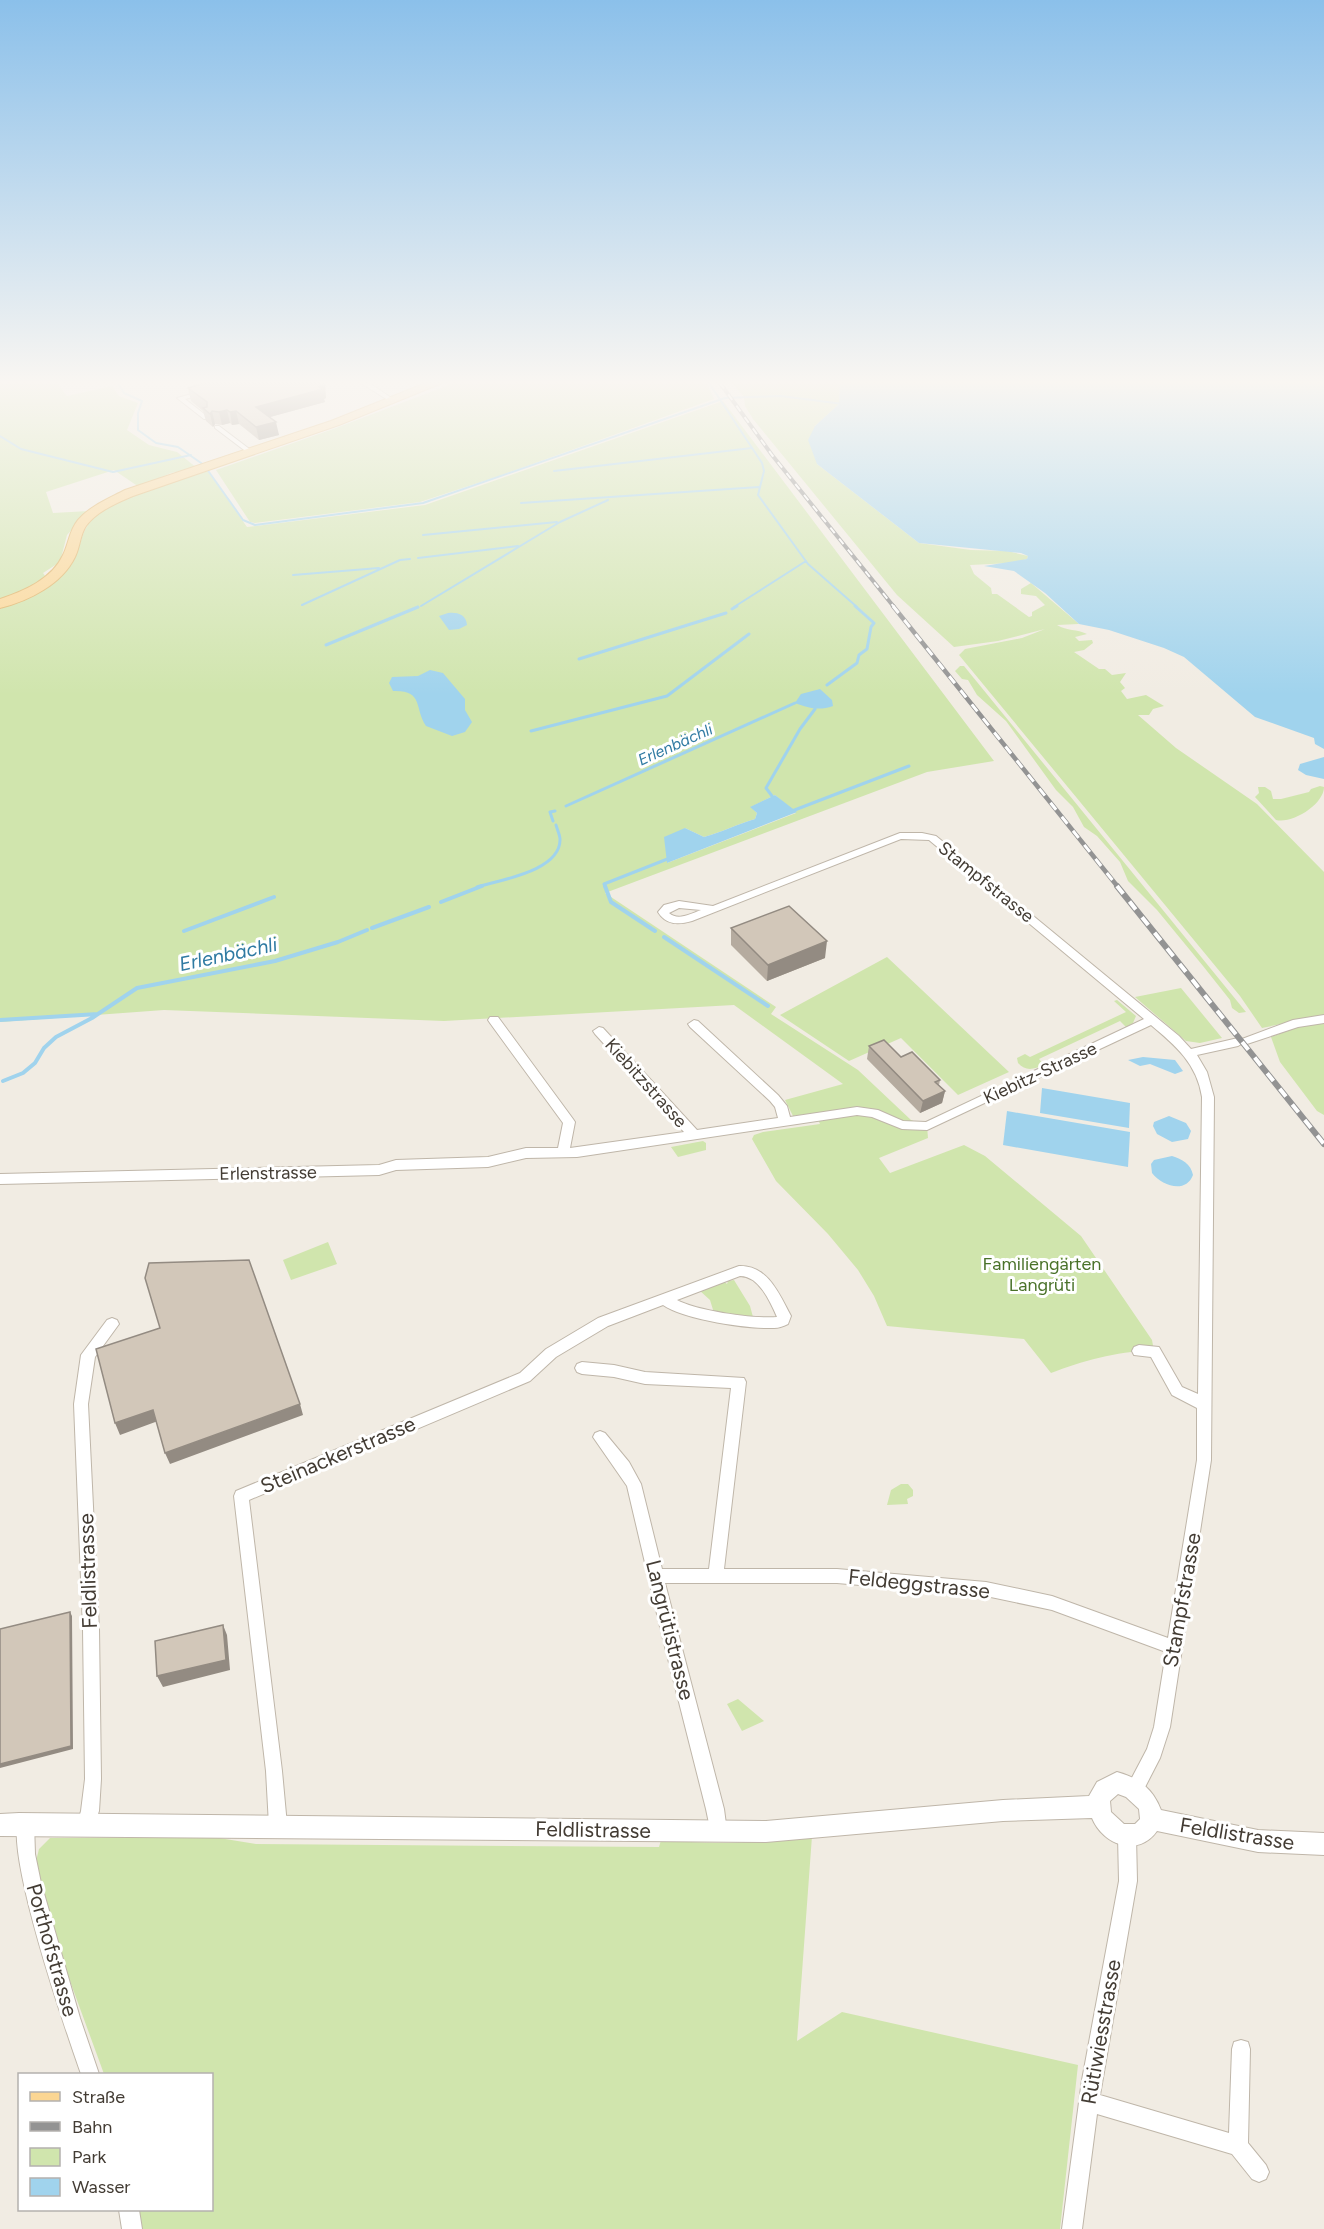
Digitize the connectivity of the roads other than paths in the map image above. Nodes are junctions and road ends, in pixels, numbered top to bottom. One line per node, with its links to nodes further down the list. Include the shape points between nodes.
1 (149, 487): 2 (main road, via 93,513 83,521 64,566 55,575)
2 (0, 604)
3 (713, 909): 6 (street, Stampfstrasse, via 886,841 909,835 926,836)
4 (1324, 1018): 9 (street)
5 (494, 1020): 14 (street, via 569,1122)
6 (1152, 1020): 9 (street, Stampfstrasse); 11 (street, Kiebitz-Strasse)
7 (694, 1024): 10 (street, via 774,1098)
8 (599, 1030): 12 (street, Kiebitzstrasse)
9 (1190, 1053): 20 (street, Stampfstrasse, via 1201,1069 1208,1097)
10 (785, 1122): 11 (street, Kiebitzstrasse, via 862,1111 902,1125); 12 (street, Kiebitzstrasse)
11 (927, 1125)
12 (694, 1135): 14 (street, Kiebitzstrasse)
13 (534, 1152): 14 (street, Kiebitzstrasse); 15 (street, Erlenstrasse, via 488,1162 396,1165 379,1170)
14 (563, 1153)
15 (0, 1179)
16 (665, 1299): 16 (street, Steinackerstrasse, via 745,1269 757,1275 784,1316 776,1323 694,1312); 31 (street, Steinackerstrasse, via 603,1323 551,1353 525,1377 241,1496)
17 (112, 1324): 30 (street, Feldlistrasse, via 88,1355 81,1404 93,1779)
18 (1138, 1351): 20 (street, via 1158,1355 1177,1391)
19 (582, 1368): 22 (street, via 645,1378 739,1382)
20 (1206, 1405): 24 (street, Stampfstrasse, via 1204,1461)
21 (600, 1437): 23 (street, Langrütistrasse, via 634,1484)
22 (716, 1575): 23 (street, Feldeggstrasse); 24 (street, Feldeggstrasse, via 837,1576 986,1590 1052,1603)
23 (657, 1576): 32 (street, Langrütistrasse)
24 (1173, 1647): 25 (street, Stampfstrasse, via 1162,1727)
25 (1135, 1789): 26 (street, via 1117,1783 1109,1786 1103,1791); 27 (street, via 1147,1802)
26 (1098, 1808): 32 (street, Feldlistrasse, via 970,1813); 33 (street, via 1111,1829)
27 (1150, 1818): 33 (street, via 1143,1831); 34 (street, Feldlistrasse, via 1255,1841 1290,1846)
28 (25, 1823): 29 (street, Feldlistrasse); 30 (street, Feldlistrasse); 36 (street, Porthofstrasse, via 26,1854 37,1903)
29 (0, 1825)
30 (86, 1825): 31 (street, Feldlistrasse)
31 (278, 1825): 32 (street, Feldlistrasse)
32 (718, 1832)
33 (1127, 1836): 37 (street, Rütiwiesstrasse, via 1128,1881)
34 (1324, 1844)
35 (1241, 2049): 38 (street)
36 (90, 2073)
37 (1089, 2102): 38 (street); 42 (street, Rütiwiesstrasse)
38 (1238, 2146): 39 (street)
39 (1259, 2172)
40 (129, 2211): 41 (street)
41 (132, 2229)
42 (1072, 2229)

